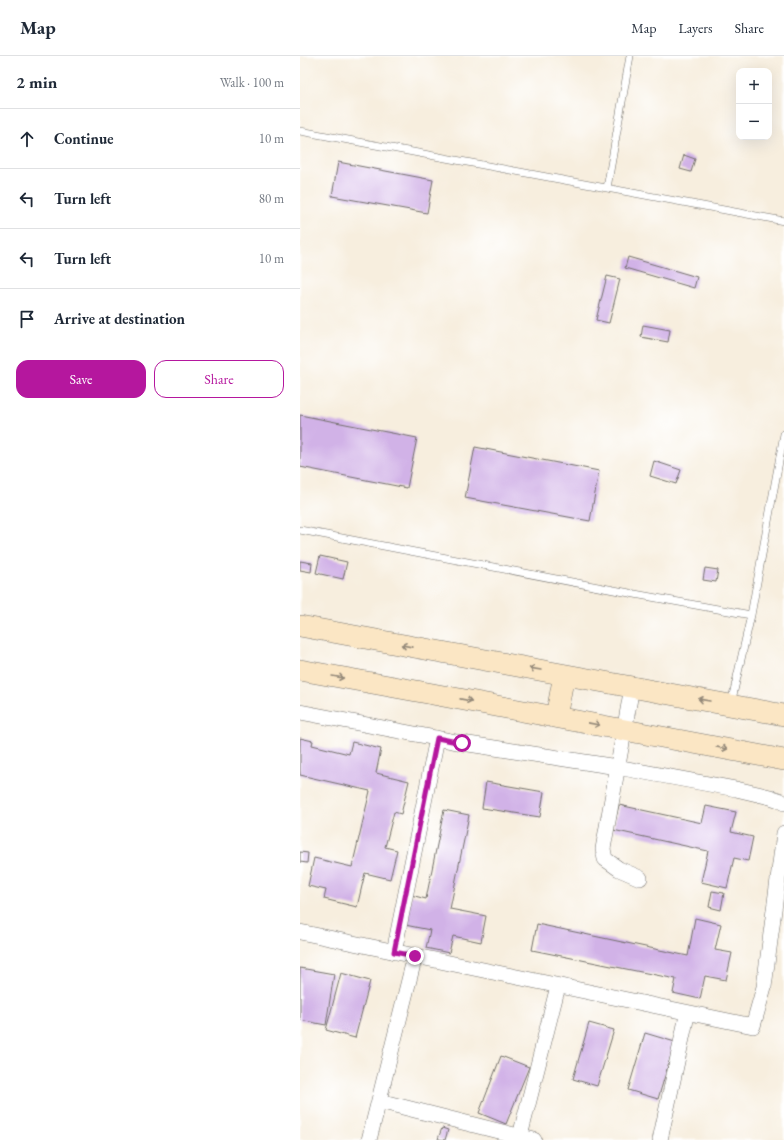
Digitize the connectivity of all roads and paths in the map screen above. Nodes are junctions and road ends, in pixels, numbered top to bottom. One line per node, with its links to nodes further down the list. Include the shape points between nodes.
1 (630, 56): 3 (lane)
2 (300, 131): 3 (lane)
3 (606, 188): 4 (lane)
4 (784, 221)
5 (784, 434): 7 (lane)
6 (300, 530): 7 (lane)
7 (751, 615): 12 (lane)
8 (300, 626): 10 (street, one-way to 8)
9 (300, 670): 15 (street, one-way to 15)
10 (564, 675): 11 (street); 15 (street)
11 (632, 687): 12 (street, one-way to 11); 16 (street)
12 (731, 705): 14 (street)
13 (300, 712): 17 (street)
14 (784, 715)
15 (556, 717): 16 (street, one-way to 16)
16 (623, 729): 18 (street, one-way to 18); 19 (street)
17 (437, 738): 19 (street); 24 (street)
18 (784, 760)
19 (617, 767): 20 (street, via 770,796); 22 (street, via 603,849 606,859 619,869)
20 (784, 803)
21 (784, 833): 26 (street, via 764,987 753,1026)
22 (640, 878)
23 (300, 932): 24 (street)
24 (394, 952): 25 (street)
25 (415, 956): 26 (street); 28 (street)
26 (558, 986): 29 (street)
27 (686, 1020): 31 (street)
28 (379, 1101): 29 (street); 30 (street)
29 (524, 1139)
30 (369, 1140)
31 (660, 1140)

